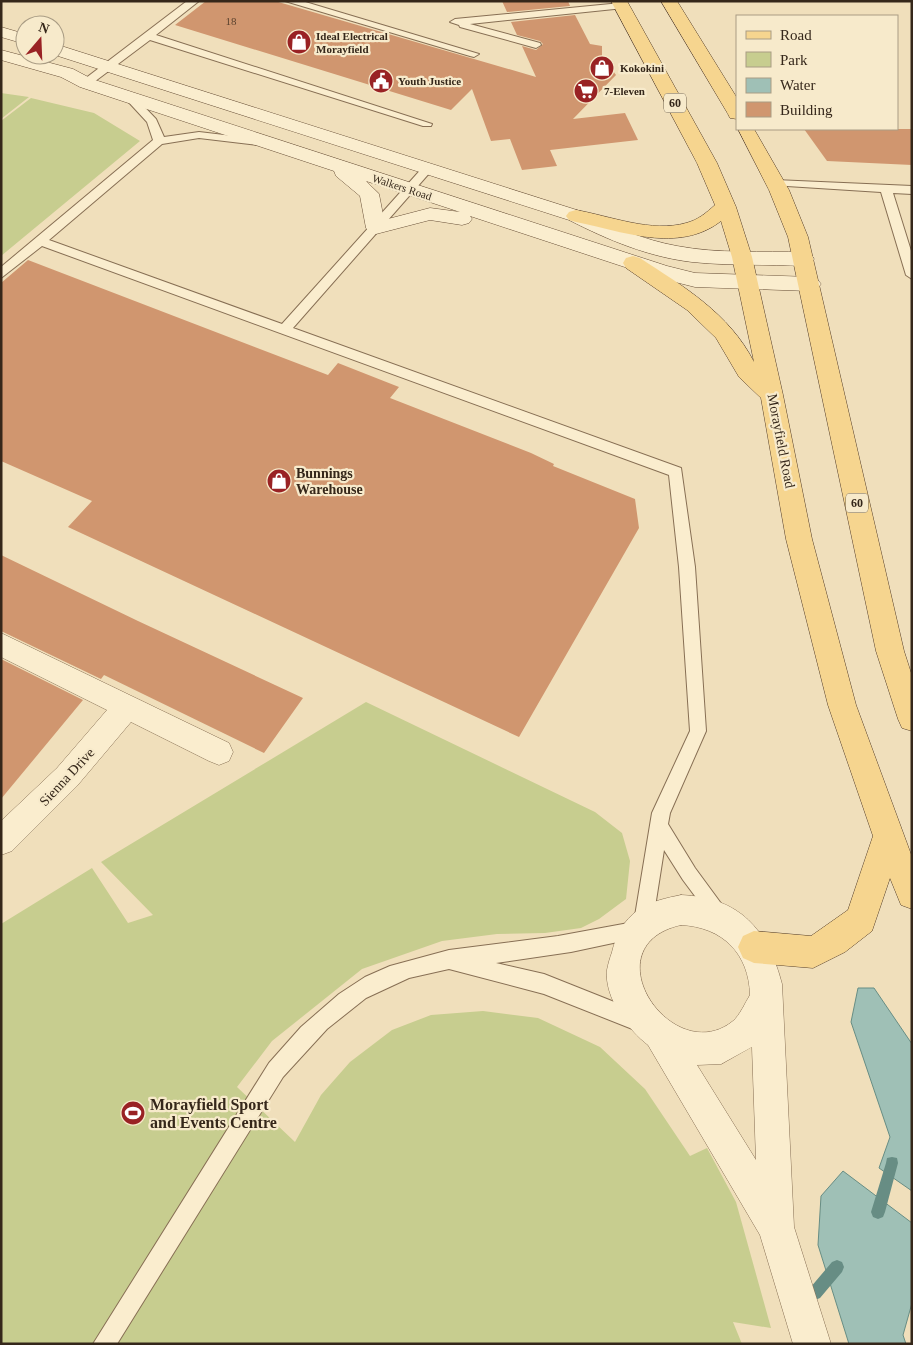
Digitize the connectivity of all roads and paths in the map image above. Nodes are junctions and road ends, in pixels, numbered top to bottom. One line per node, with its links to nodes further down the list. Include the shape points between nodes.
1 (194, 1): 9 (lane)
2 (290, 1): 12 (lane)
3 (554, 1): 6 (lane)
4 (669, 1): 18 (main road)
5 (620, 3): 6 (lane); 29 (main road, Morayfield Road / 60, via 707,163)
6 (559, 12): 10 (lane, via 454,22)
7 (1, 32): 8 (main road)
8 (15, 36)
9 (149, 36): 14 (lane); 19 (lane)
10 (536, 45)
11 (65, 52): 14 (main road, Walkers Road)
12 (474, 54)
13 (1, 55): 16 (main road, Walkers Road, via 67,73)
14 (108, 66): 16 (lane); 24 (main road, Walkers Road)
15 (1, 72): 16 (main road, via 58,82)
16 (86, 83): 17 (main road, Walkers Road)
17 (128, 96): 21 (lane, via 148,115 158,130); 22 (main road, Walkers Road)
18 (736, 112)
19 (427, 124)
20 (746, 130): 25 (main road, 60)
21 (159, 141): 22 (lane, via 199,135); 33 (lane)
22 (270, 143): 23 (main road, Walkers Road)
23 (334, 164): 27 (main road, Walkers Road); 31 (main road, via 369,194)
24 (428, 168): 27 (lane); 30 (main road, Walkers Road)
25 (775, 183): 26 (lane); 35 (main road, 60)
26 (886, 188): 28 (lane); 38 (lane)
27 (410, 190): 31 (lane); 32 (main road, Walkers Road)
28 (912, 190)
29 (726, 206): 30 (main road, via 705,223 669,233 649,232); 34 (main road, Morayfield Road / 60)
30 (576, 216): 34 (main road, Walkers Road, via 606,232 677,252)
31 (376, 228): 32 (main road, via 436,214); 41 (lane)
32 (550, 236): 36 (main road, Walkers Road)
33 (40, 241): 37 (lane); 41 (lane)
34 (742, 256): 35 (main road, Walkers Road); 39 (main road, Morayfield Road / 60)
35 (804, 259): 40 (main road, 60)
36 (633, 263): 39 (main road, Walkers Road, via 695,280); 42 (main road, via 695,305 724,333 747,371)
37 (1, 274)
38 (912, 275)
39 (748, 283): 40 (main road, Walkers Road); 42 (main road, Morayfield Road / 60)
40 (810, 284): 45 (main road, 60, via 890,651)
41 (284, 330): 47 (lane, via 676,472 687,567 698,731)
42 (772, 395): 48 (main road, Morayfield Road / 60, via 801,548 842,705)
43 (1, 644): 44 (main road)
44 (126, 708): 46 (main road); 49 (main road, Sienna Drive, via 74,772)
45 (912, 719)
46 (219, 752)
47 (658, 824): 51 (lane, via 689,874); 52 (lane)
48 (888, 836): 50 (main road, Morayfield Road / 60); 53 (main road, via 861,920 813,952)
49 (1, 841)
50 (912, 894)
51 (723, 919): 52 (main road, via 689,909 656,916); 53 (main road)
52 (641, 928): 54 (lane, via 552,946); 56 (main road, via 627,950 626,988 634,1008)
53 (754, 947): 55 (main road, via 765,974)
54 (446, 960): 56 (lane, via 544,984); 58 (lane, via 396,973 370,985 304,1037 266,1084)
55 (765, 1002): 56 (main road, via 757,1021 744,1036 725,1046 703,1050 682,1046); 57 (main road)
56 (654, 1031): 57 (main road)
57 (776, 1227): 59 (main road)
58 (104, 1344)
59 (812, 1344)

